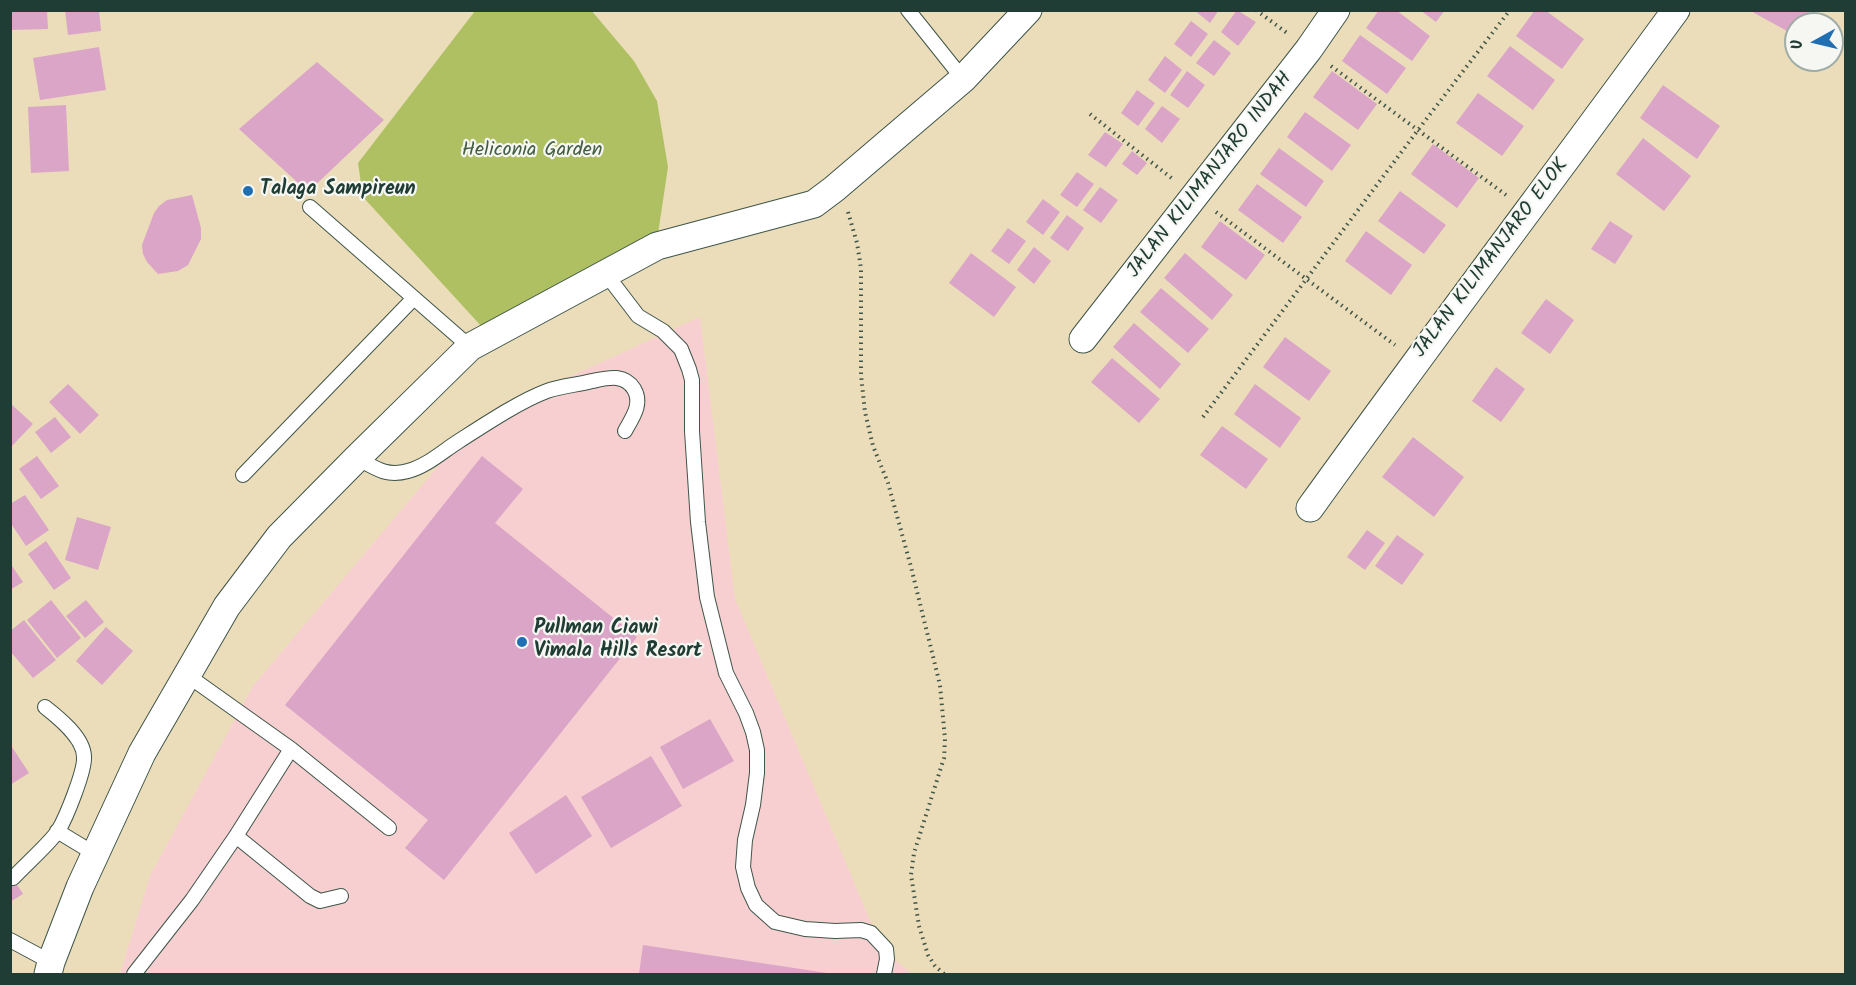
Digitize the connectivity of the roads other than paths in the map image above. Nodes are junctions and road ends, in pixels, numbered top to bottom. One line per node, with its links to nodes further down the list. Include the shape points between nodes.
1 (908, 10): 5 (lane)
2 (1029, 10): 5 (street)
3 (1336, 10): 9 (street, JALAN KILIMANJARO INDAH)
4 (1676, 10): 14 (street, JALAN KILIMANJARO ELOK)
5 (963, 79): 7 (street, via 824,196 657,246)
6 (310, 207): 8 (lane)
7 (606, 274): 10 (street); 27 (lane, via 638,316 663,331 681,349 692,380 698,522 707,597 726,673 746,713 757,750 743,867 748,888 756,905 775,922 805,929 871,933 886,949)
8 (414, 298): 10 (lane); 13 (lane)
9 (1083, 339)
10 (470, 347): 12 (street)
11 (625, 431): 12 (lane, via 637,410 637,399 630,384 616,378 538,395 409,471 389,474)
12 (357, 458): 15 (street, via 279,537 227,606)
13 (243, 475)
14 (1310, 507)
15 (187, 675): 17 (lane); 21 (street, via 142,753)
16 (45, 707): 19 (lane, via 78,740 85,756 77,789)
17 (291, 749): 18 (lane); 20 (lane)
18 (389, 828)
19 (57, 831): 21 (lane); 22 (lane)
20 (236, 836): 23 (lane, via 310,896 320,901); 26 (lane)
21 (95, 854): 25 (street)
22 (13, 878)
23 (341, 896)
24 (10, 940): 25 (lane)
25 (49, 968)
26 (134, 975)
27 (884, 975)

